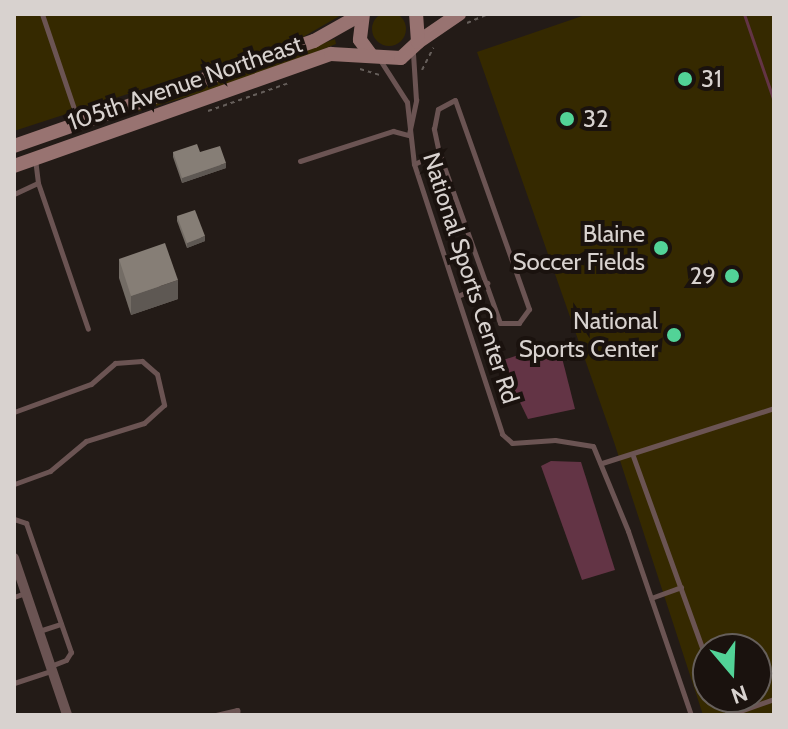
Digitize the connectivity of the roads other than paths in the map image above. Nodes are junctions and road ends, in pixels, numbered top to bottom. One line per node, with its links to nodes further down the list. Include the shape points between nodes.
1 (42, 14): 7 (lane)
2 (362, 14): 6 (street, 105th Avenue Northeast, via 358,31); 7 (street, 105th Avenue Northeast, via 314,41)
3 (416, 14): 5 (street)
4 (461, 20): 5 (street, 105th Avenue Northeast)
5 (416, 45): 6 (street, 105th Avenue Northeast, via 394,60); 8 (lane, via 416,100)
6 (375, 57): 8 (lane, National Sports Center Rd, via 407,102); 11 (street, 105th Avenue Northeast, via 331,54)
7 (79, 123): 9 (street, 105th Avenue Northeast)
8 (408, 135): 12 (lane, via 393,131); 13 (lane, National Sports Center Rd)
9 (14, 146)
10 (439, 153): 13 (lane); 17 (lane); 17 (lane, via 434,129 438,109 455,100 528,317 508,326 500,323)
11 (35, 159): 14 (street, 105th Avenue Northeast); 15 (lane)
12 (300, 161)
13 (414, 164): 18 (lane, National Sports Center Rd)
14 (14, 166)
15 (38, 183): 16 (lane); 19 (lane)
16 (14, 194)
17 (487, 283): 18 (lane)
18 (460, 295): 23 (lane, National Sports Center Rd, via 502,434 512,443 555,440 593,446)
19 (88, 329)
20 (774, 408): 22 (lane)
21 (14, 412): 24 (lane, via 91,384 115,363 142,361 157,374 164,405 144,423 86,441 50,471)
22 (633, 456): 23 (lane); 28 (lane)
23 (602, 463): 31 (lane)
24 (14, 484)
25 (14, 519): 32 (lane, via 26,523)
26 (14, 558): 27 (street)
27 (16, 572): 29 (street)
28 (681, 587): 31 (lane); 34 (lane)
29 (26, 593): 30 (lane); 33 (street)
30 (14, 597)
31 (651, 598): 41 (lane)
32 (61, 624): 33 (lane); 35 (lane, via 71,652)
33 (39, 632): 35 (street)
34 (697, 633)
35 (51, 669): 36 (lane); 38 (street)
36 (14, 683)
37 (774, 699): 42 (lane)
38 (67, 715)
39 (216, 715): 40 (lane, via 237,710)
40 (238, 715)
41 (691, 715)
42 (729, 715)

